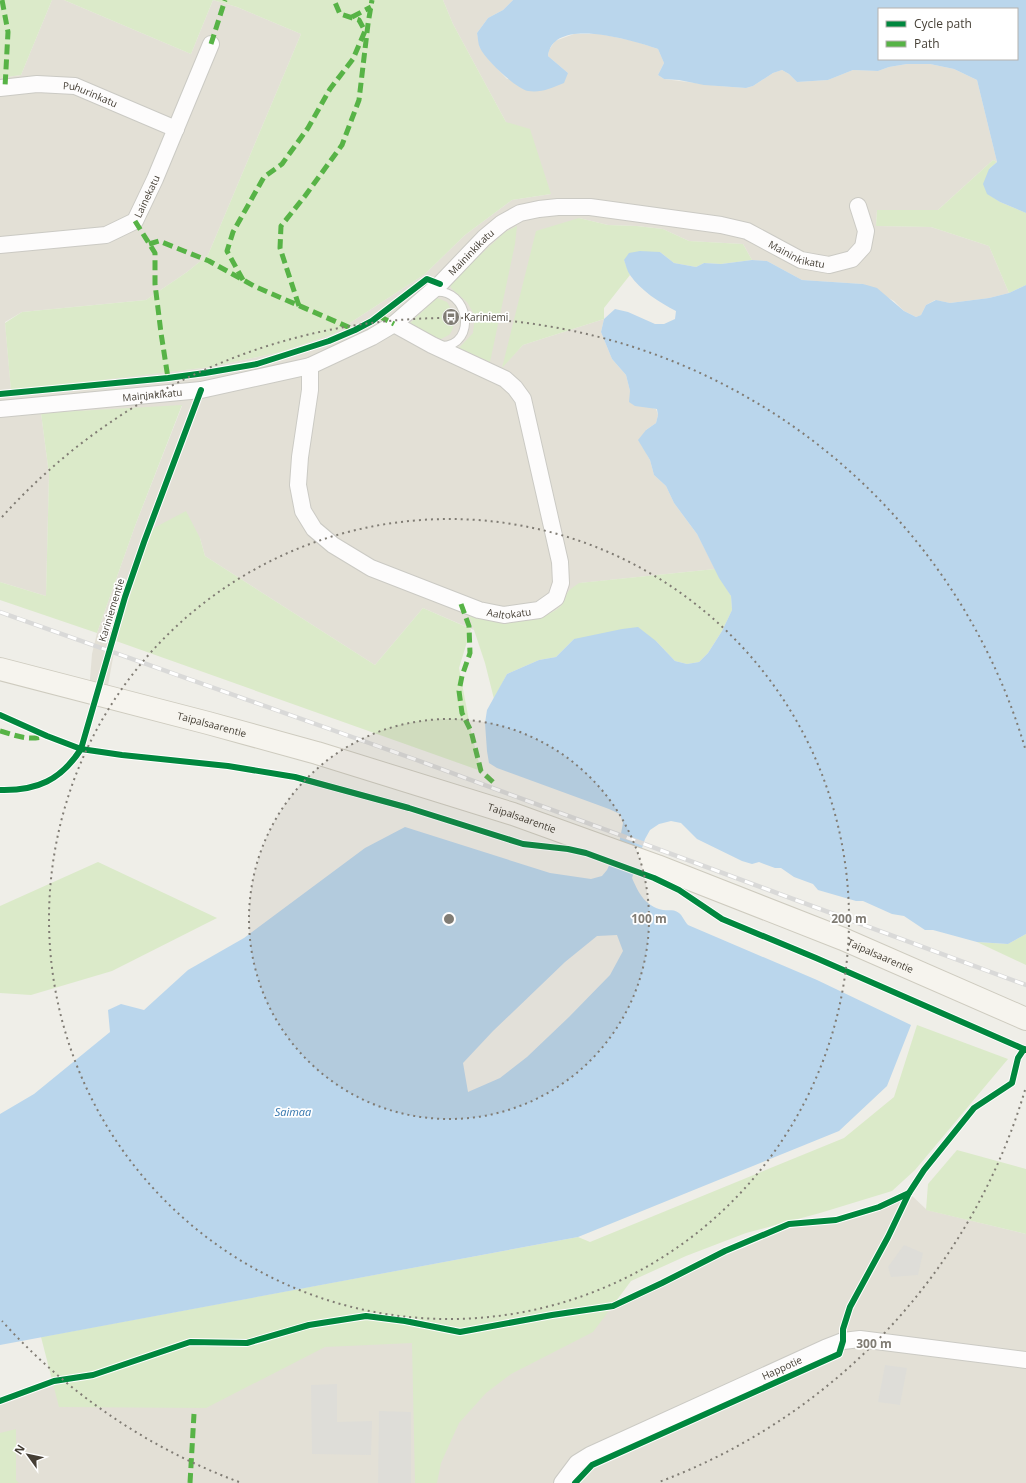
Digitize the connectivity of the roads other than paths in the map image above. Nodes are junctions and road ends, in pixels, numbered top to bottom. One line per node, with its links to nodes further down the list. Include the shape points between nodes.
1 (211, 44): 3 (street, Lainekatu)
2 (0, 88): 3 (street, Puhurinkatu, via 37,84 75,86)
3 (176, 129): 5 (street, Lainekatu, via 135,221 106,235)
4 (858, 206): 6 (street, Maininkikatu, via 866,231 863,247 852,260 829,265 801,260 748,231 721,225 590,207 539,209 520,213 502,223)
5 (0, 245)
6 (431, 293): 7 (street, Maininkikatu); 8 (lane, via 443,292 452,296 459,302 466,318 461,337 454,344)
7 (394, 324): 8 (street, Aaltokatu); 9 (street, Maininkikatu, via 372,338)
8 (432, 345): 9 (street, Aaltokatu, via 505,379 523,399 560,562 561,583 556,598 539,610 504,614 478,610 371,568 314,529 304,511 298,485 310,390)
9 (310, 366): 10 (street, Maininkikatu, via 201,390)
10 (0, 409)
11 (0, 669): 12 (main road, Taipalsaarentie, via 317,753 513,814 843,938)
12 (1026, 1019)
13 (1026, 1360): 14 (street, Happotie, via 860,1339 842,1341 590,1455 577,1463)
14 (562, 1483)

